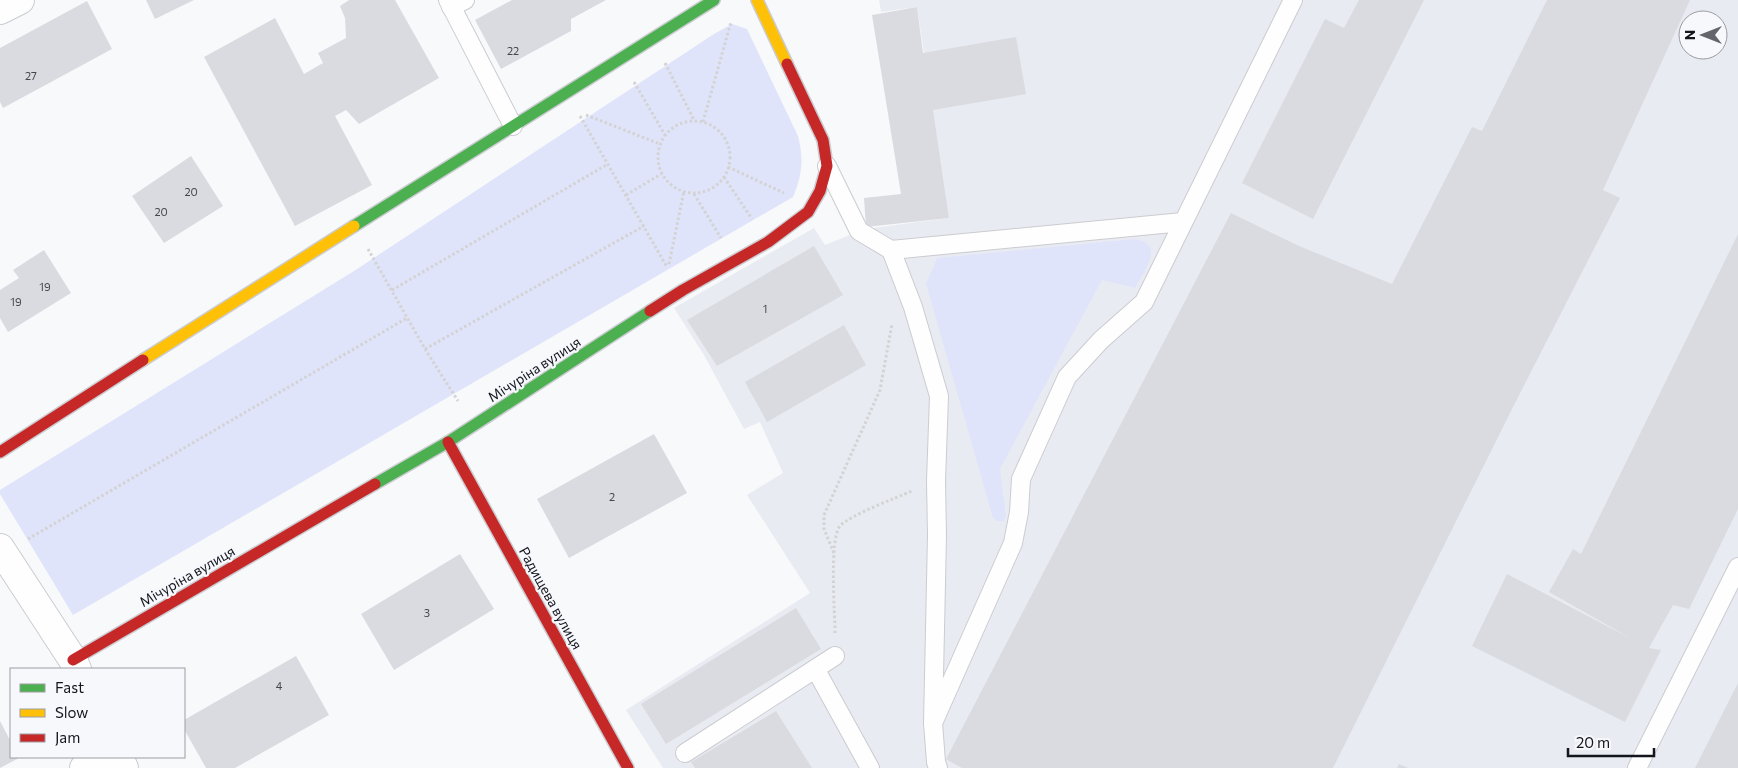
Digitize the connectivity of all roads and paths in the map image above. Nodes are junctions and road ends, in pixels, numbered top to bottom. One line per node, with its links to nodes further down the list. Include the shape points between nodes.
1 (20, 0): 6 (street)
2 (714, 0): 8 (street)
3 (757, 0): 16 (street, Мічуріна вулиця, via 823,140)
4 (1293, 0): 24 (lane)
5 (455, 2): 12 (lane)
6 (0, 10)
7 (730, 16): 11 (path, via 732,24)
8 (652, 39): 9 (street); 10 (path)
9 (621, 59): 12 (street); 13 (path)
10 (694, 120): 11 (path); 13 (path, via 680,124)
11 (703, 122): 17 (path, via 720,131 728,143 731,157)
12 (513, 126): 25 (street)
13 (665, 135): 14 (path)
14 (660, 144): 15 (path, via 578,112); 18 (path, via 657,157)
15 (608, 164): 22 (path); 31 (path)
16 (826, 166): 23 (street, Мічуріна вулиця, via 820,191); 28 (lane, via 859,231)
17 (728, 167): 19 (path); 23 (path, via 792,197)
18 (661, 174): 20 (path, via 668,183); 22 (path)
19 (724, 177): 21 (path, via 707,191); 27 (path)
20 (684, 192): 21 (path); 26 (path, via 668,268)
21 (694, 194): 29 (path)
22 (626, 195): 26 (path)
23 (808, 212): 27 (street, Мічуріна вулиця)
24 (1183, 222): 28 (lane); 44 (lane, via 1144,302 1101,340 1067,377 1021,479 1013,543)
25 (355, 225): 31 (path); 36 (street)
26 (644, 226): 33 (path)
27 (768, 242): 29 (street, Мічуріна вулиця)
28 (891, 250): 30 (lane)
29 (735, 261): 34 (street, Мічуріна вулиця, via 683,290)
30 (900, 276): 37 (lane, via 940,396); 39 (path, via 880,390 824,515 824,529)
31 (392, 290): 32 (path)
32 (407, 318): 33 (path); 38 (path)
33 (425, 349): 34 (path)
34 (474, 425): 35 (street, Мічуріна вулиця)
35 (448, 442): 42 (street, Мічуріна вулиця); 48 (street, Радищева вулиця)
36 (0, 452)
37 (936, 480): 39 (path, via 848,520 838,528); 44 (lane)
38 (2, 551): 42 (street)
39 (834, 553): 41 (path)
40 (1738, 567): 51 (lane)
41 (835, 656): 43 (lane)
42 (75, 665)
43 (816, 670): 45 (lane); 49 (lane)
44 (933, 723): 50 (lane)
45 (685, 753)
46 (101, 758): 47 (street)
47 (84, 768)
48 (628, 768)
49 (870, 768)
50 (938, 768)
51 (1637, 768)

